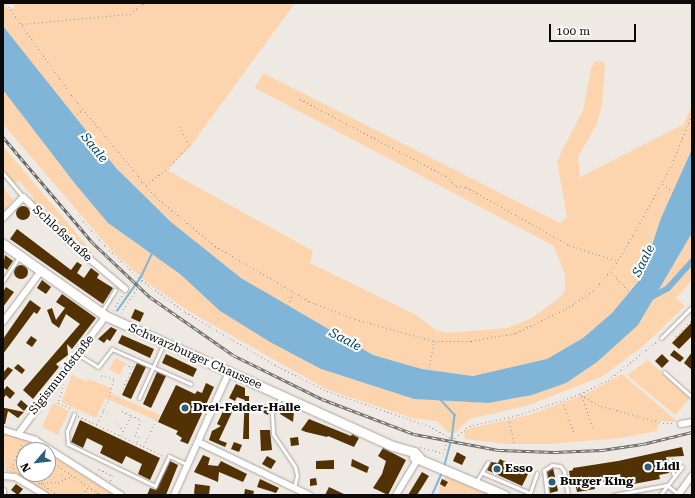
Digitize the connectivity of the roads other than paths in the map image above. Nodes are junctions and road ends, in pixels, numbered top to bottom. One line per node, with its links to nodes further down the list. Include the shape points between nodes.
1 (3, 173): 2 (lane)
2 (23, 197): 3 (street, Schloßstraße); 8 (street, Schloßstraße)
3 (3, 218)
4 (3, 244): 5 (main road, Schwarzburger Chaussee)
5 (20, 256): 6 (main road, Schwarzburger Chaussee); 7 (lane)
6 (40, 270): 11 (main road, Schwarzburger Chaussee); 12 (street)
7 (3, 281)
8 (124, 289)
9 (115, 290): 11 (lane)
10 (692, 307): 13 (lane)
11 (106, 314): 14 (main road, Schwarzburger Chaussee); 15 (street, Sigismundstraße)
12 (3, 322)
13 (662, 338)
14 (164, 343): 16 (lane); 17 (main road, Schwarzburger Chaussee)
15 (79, 355): 16 (lane, via 98,367 112,349); 27 (street, Sigismundstraße, via 58,380)
16 (152, 367): 19 (lane); 22 (lane)
17 (229, 372): 20 (main road, Schwarzburger Chaussee); 28 (street)
18 (664, 372): 21 (lane)
19 (191, 384)
20 (282, 396): 29 (main road, Schwarzburger Chaussee, via 399,448 411,456); 41 (lane, via 272,413 273,434 295,467 297,475)
21 (692, 397)
22 (139, 398)
23 (74, 414): 32 (lane, via 67,431 68,444 155,486 169,456)
24 (692, 422): 25 (street)
25 (681, 424)
26 (3, 430): 27 (street)
27 (22, 434): 46 (street)
28 (198, 442): 32 (street); 41 (street)
29 (419, 457): 39 (main road, Schwarzburger Chaussee); 49 (street)
30 (670, 459): 38 (lane)
31 (488, 462): 34 (lane)
32 (188, 465): 47 (street)
33 (682, 466): 38 (lane)
34 (483, 473): 39 (lane); 43 (lane)
35 (537, 473): 43 (lane)
36 (3, 475): 45 (street, via 15,477)
37 (692, 476): 55 (street)
38 (674, 477): 40 (lane)
39 (476, 482): 50 (main road, Schwarzburger Chaussee)
40 (667, 485): 53 (lane); 54 (lane); 55 (lane)
41 (294, 488): 48 (street)
42 (3, 491): 44 (street)
43 (530, 494)
44 (4, 495)
45 (45, 495)
46 (121, 495)
47 (174, 495)
48 (309, 495)
49 (396, 495)
50 (504, 495)
51 (547, 495): 52 (lane, via 544,470 552,465 560,466 564,471)
52 (568, 495)
53 (613, 495)
54 (660, 495)
55 (678, 495)

